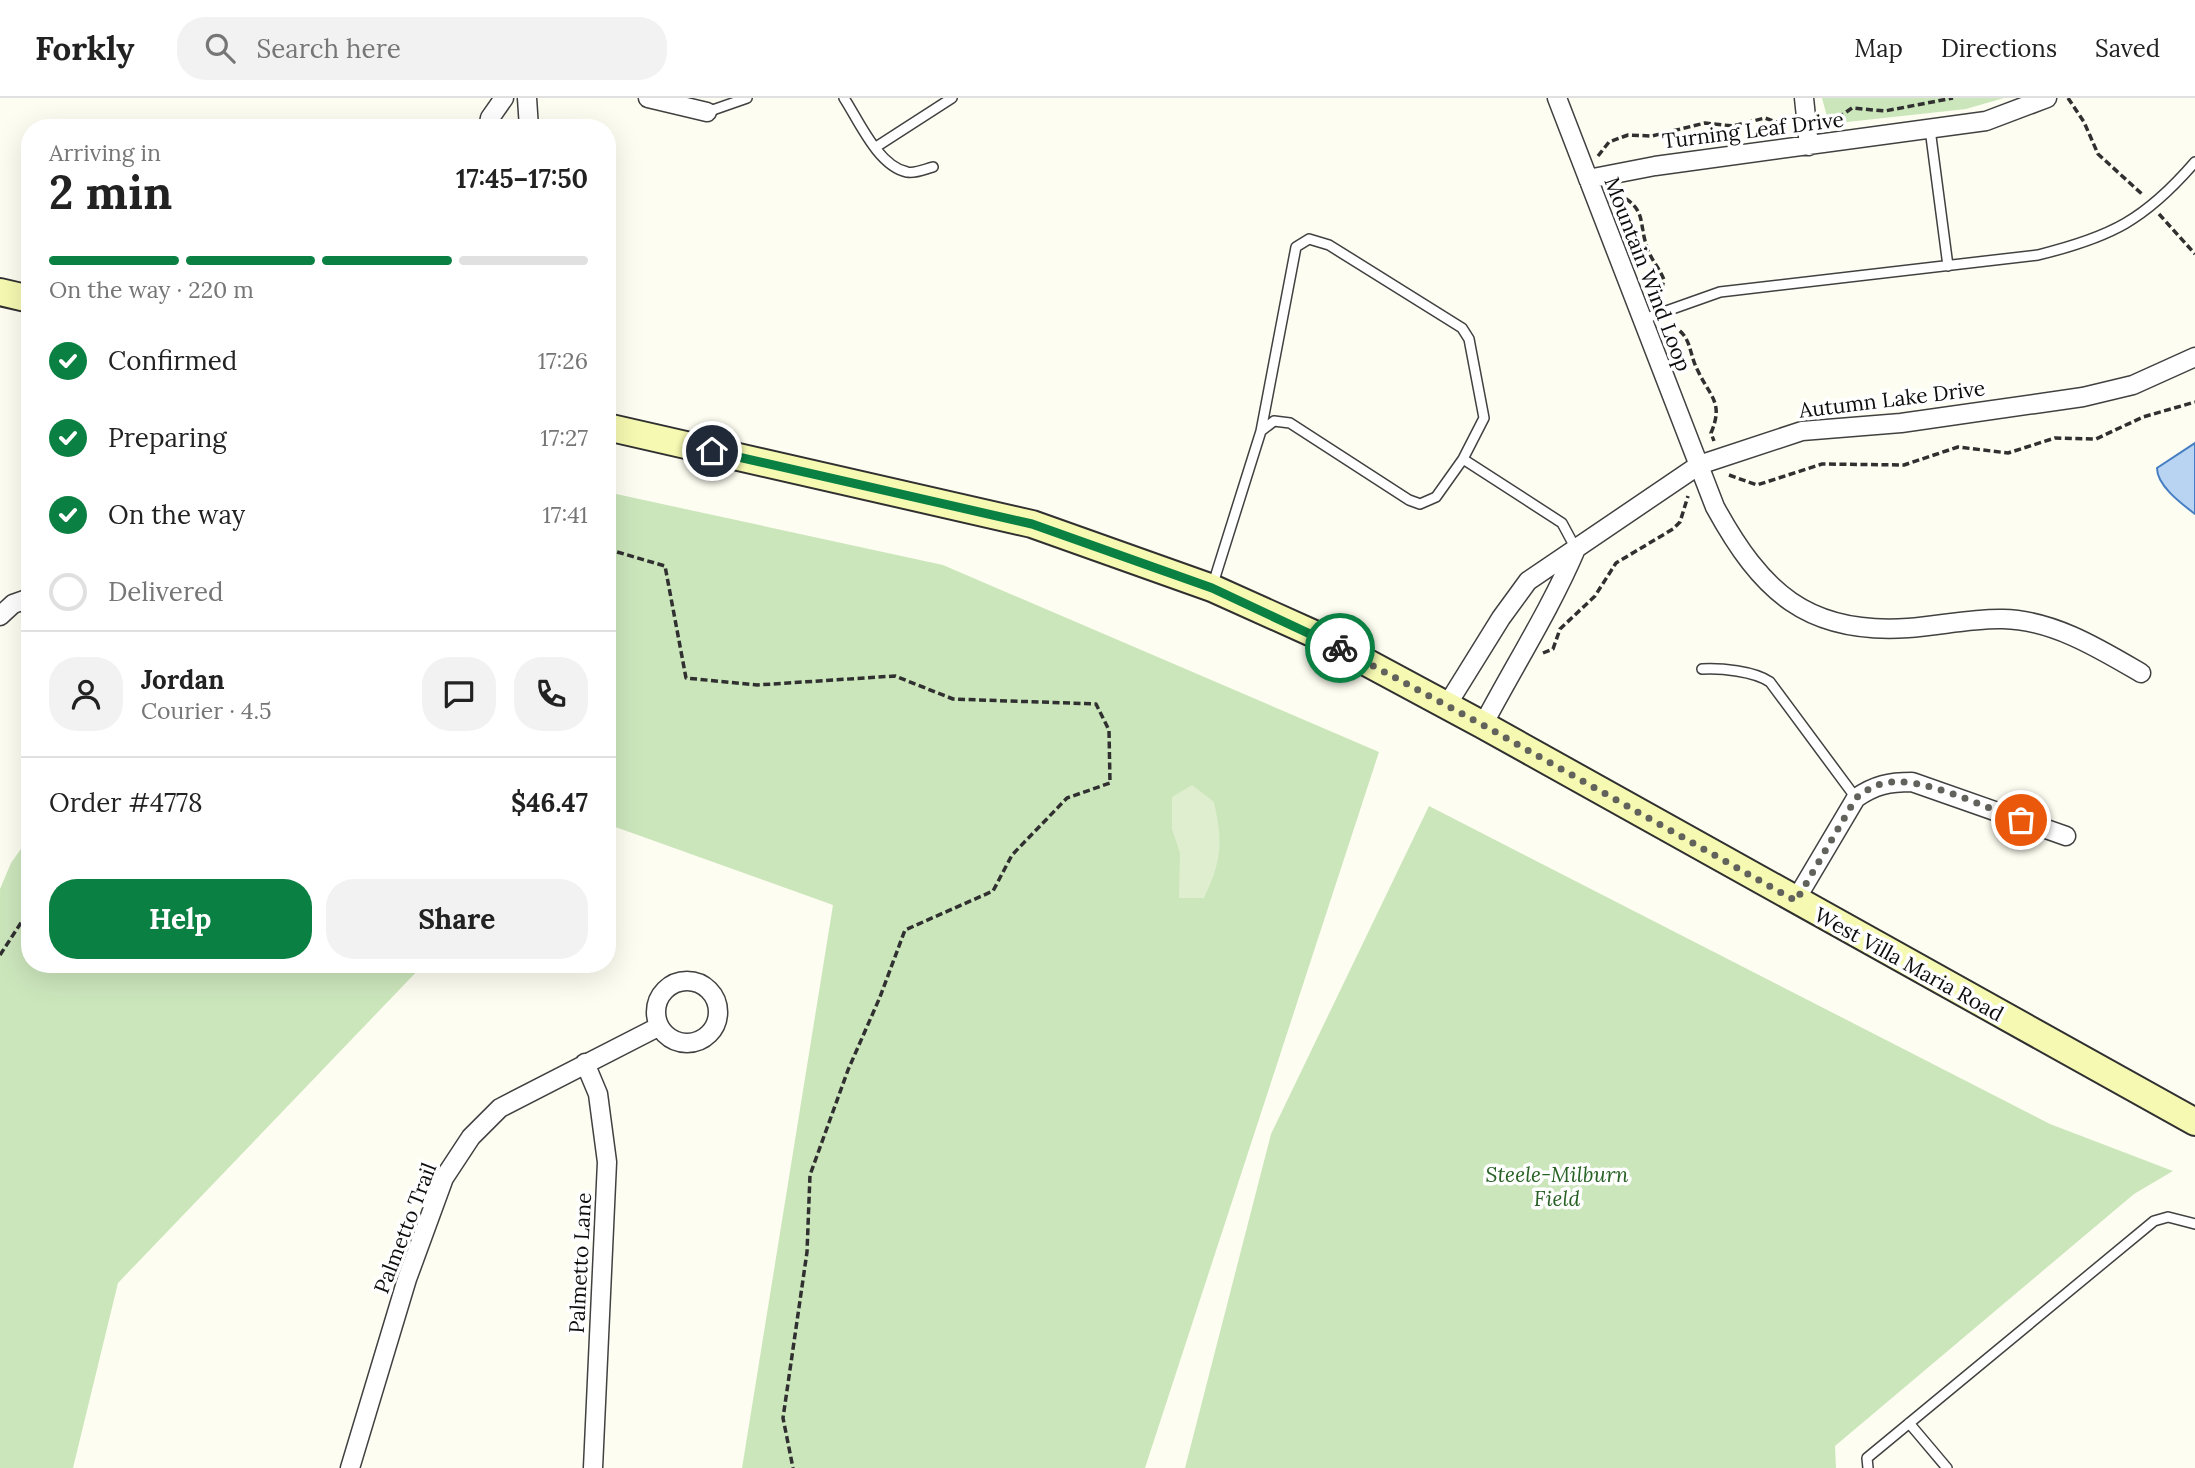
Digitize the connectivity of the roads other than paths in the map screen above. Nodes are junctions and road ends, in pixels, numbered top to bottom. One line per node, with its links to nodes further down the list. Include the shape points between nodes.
1 (504, 98): 11 (street)
2 (527, 98): 12 (street)
3 (648, 98): 10 (street)
4 (747, 98): 10 (lane)
5 (844, 98): 15 (lane)
6 (952, 98): 15 (lane)
7 (1557, 98): 18 (street, Mountain Wind Loop)
8 (1804, 98): 14 (street)
9 (2046, 98): 13 (street, Turning Leaf Drive, via 1986,121)
10 (707, 113)
11 (490, 119)
12 (528, 119)
13 (1930, 129): 14 (street, Turning Leaf Drive); 19 (lane)
14 (1809, 146): 18 (street, Turning Leaf Drive)
15 (876, 147): 17 (lane, via 895,168 910,173)
16 (2195, 162): 19 (lane, via 2136,218 2089,243 2038,255)
17 (933, 167)
18 (1597, 177): 22 (street, Mountain Wind Loop)
19 (1948, 266): 22 (lane, via 1720,292)
20 (0, 292): 21 (main road)
21 (21, 297)
22 (1641, 320): 27 (street, Mountain Wind Loop)
23 (2195, 357): 27 (street, Autumn Lake Drive, via 2133,385 2083,397 1901,423 1802,431)
24 (616, 429): 29 (main road, West Villa Maria Road, via 1032,524)
25 (1261, 431): 26 (lane, via 1274,421 1290,423 1420,504 1436,497); 26 (lane, via 1296,247 1309,239 1329,245 1462,328 1469,339 1484,418); 29 (lane)
26 (1463, 459): 28 (lane, via 1562,523)
27 (1699, 465): 28 (street, Autumn Lake Drive); 33 (street, Mountain Wind Loop, via 1738,549 1767,583 1825,622 1857,628 1906,628 2004,619 2070,636)
28 (1576, 549): 34 (street, Autumn Lake Drive, via 1528,581); 35 (street, via 1552,604)
29 (1212, 588): 34 (main road, West Villa Maria Road)
30 (21, 601): 31 (street)
31 (0, 616)
32 (1702, 669): 36 (lane, via 1770,681)
33 (2141, 673)
34 (1447, 705): 35 (main road, West Villa Maria Road)
35 (1483, 725): 38 (main road, West Villa Maria Road)
36 (1856, 798): 37 (street, via 1887,782 1912,782); 38 (street)
37 (2066, 836)
38 (1796, 901): 41 (main road, West Villa Maria Road)
39 (658, 1027): 40 (street, Palmetto Trail)
40 (585, 1063): 44 (street, Palmetto Trail, via 499,1108 471,1137 444,1178); 45 (street, Palmetto Lane, via 598,1094 607,1162)
41 (2195, 1122)
42 (2195, 1224): 43 (lane, via 2168,1217 2154,1222)
43 (1909, 1423): 46 (lane, via 1867,1458); 47 (lane)
44 (351, 1468)
45 (593, 1468)
46 (1868, 1468)
47 (1947, 1468)

